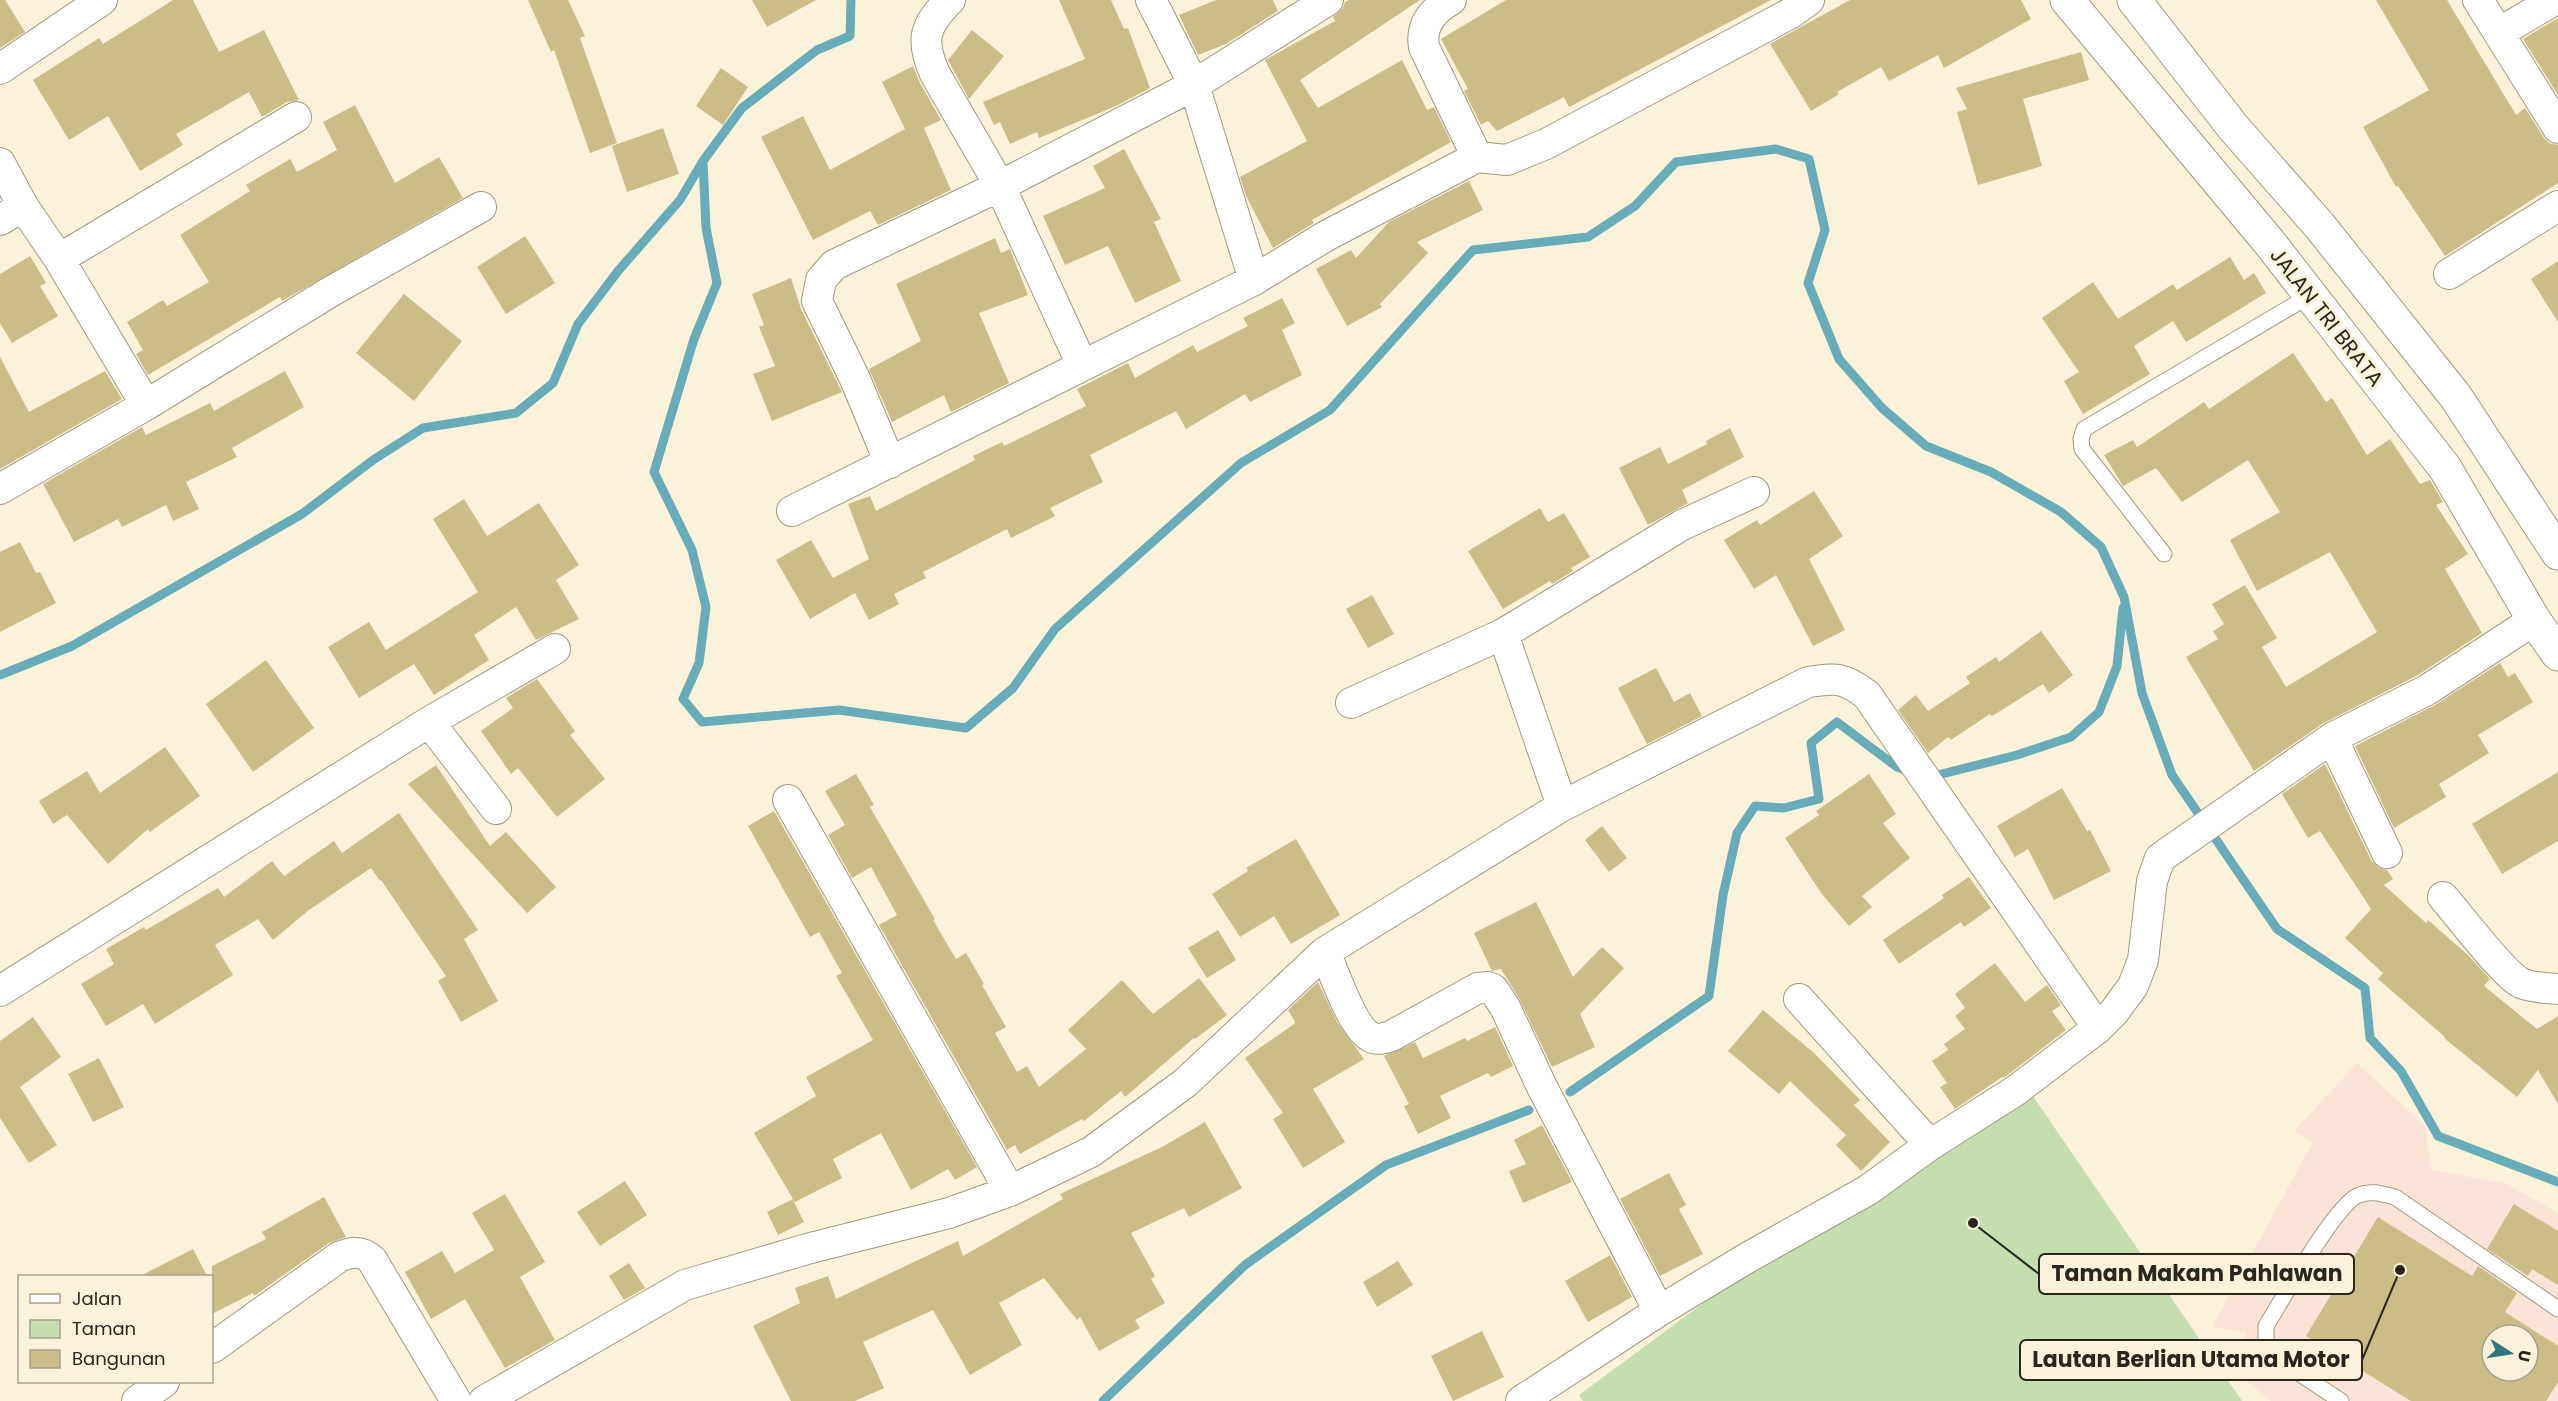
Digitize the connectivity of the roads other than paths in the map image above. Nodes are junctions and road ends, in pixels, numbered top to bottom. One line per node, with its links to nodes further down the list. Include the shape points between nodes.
1 (102, 0): 12 (street)
2 (950, 0): 20 (street, via 929,23 927,55)
3 (1151, 0): 13 (street)
4 (1328, 0): 13 (street)
5 (1451, 0): 18 (street, via 1439,6 1426,22 1422,35 1424,47)
6 (1809, 0): 18 (street, via 1546,144 1507,159)
7 (2067, 0): 17 (street, JALAN TRI BRATA)
8 (2134, 0): 15 (street)
9 (2478, 0): 11 (street)
10 (2554, 0): 11 (street)
11 (2499, 33): 16 (street)
12 (0, 69)
13 (1194, 86): 20 (street); 26 (street)
14 (296, 117): 24 (street)
15 (2233, 127): 17 (street); 34 (street, via 2319,225 2456,397)
16 (2558, 128)
17 (2195, 154): 27 (street, JALAN TRI BRATA)
18 (1477, 157): 26 (street, via 1326,236)
19 (0, 163): 23 (street)
20 (1000, 186): 28 (street); 30 (street, via 834,265 821,280 817,301)
21 (2558, 206): 25 (street)
22 (481, 207): 29 (street, via 330,292)
23 (12, 213): 24 (street)
24 (59, 259): 29 (street)
25 (2449, 274)
26 (1254, 280): 28 (street)
27 (2311, 295): 35 (lane, via 2084,429 2082,449); 36 (street, JALAN TRI BRATA, via 2445,468)
28 (1082, 365): 30 (street)
29 (146, 405): 31 (street)
30 (890, 463): 33 (street)
31 (0, 489)
32 (1754, 492): 37 (street, via 1682,525)
33 (792, 511)
34 (2558, 553)
35 (2164, 554)
36 (2534, 620): 39 (street, JALAN TRI BRATA); 42 (street, via 2427,690)
37 (1503, 634): 40 (street); 44 (street)
38 (555, 649): 41 (street)
39 (2558, 654)
40 (1351, 703)
41 (429, 722): 45 (street); 50 (street)
42 (2332, 738): 46 (street); 52 (street, via 2160,858 2152,881 2143,960 2133,986)
43 (788, 800): 54 (street)
44 (1562, 806): 48 (street); 52 (street, via 1808,682 1835,678 1850,682 1867,695)
45 (496, 809)
46 (2387, 853)
47 (2443, 897): 49 (street, via 2520,982)
48 (1325, 952): 54 (street, via 1185,1083 1091,1152); 56 (street, via 1356,1021 1373,1038 1391,1036 1478,988 1493,989)
49 (2558, 989)
50 (0, 991)
51 (1799, 999): 53 (street)
52 (2098, 1028): 53 (street, via 2015,1091)
53 (1930, 1145): 56 (street, via 1868,1190)
54 (1010, 1191): 61 (street, via 949,1213 685,1285)
55 (2558, 1309): 63 (lane, via 2395,1197 2372,1192 2356,1196 2334,1218 2266,1326 2266,1344 2273,1356)
56 (1659, 1311): 62 (street)
57 (213, 1347): 60 (street, via 339,1257 360,1252 372,1260)
58 (163, 1383): 59 (street)
59 (137, 1401)
60 (456, 1401)
61 (484, 1401)
62 (1521, 1401)
63 (2341, 1401)

